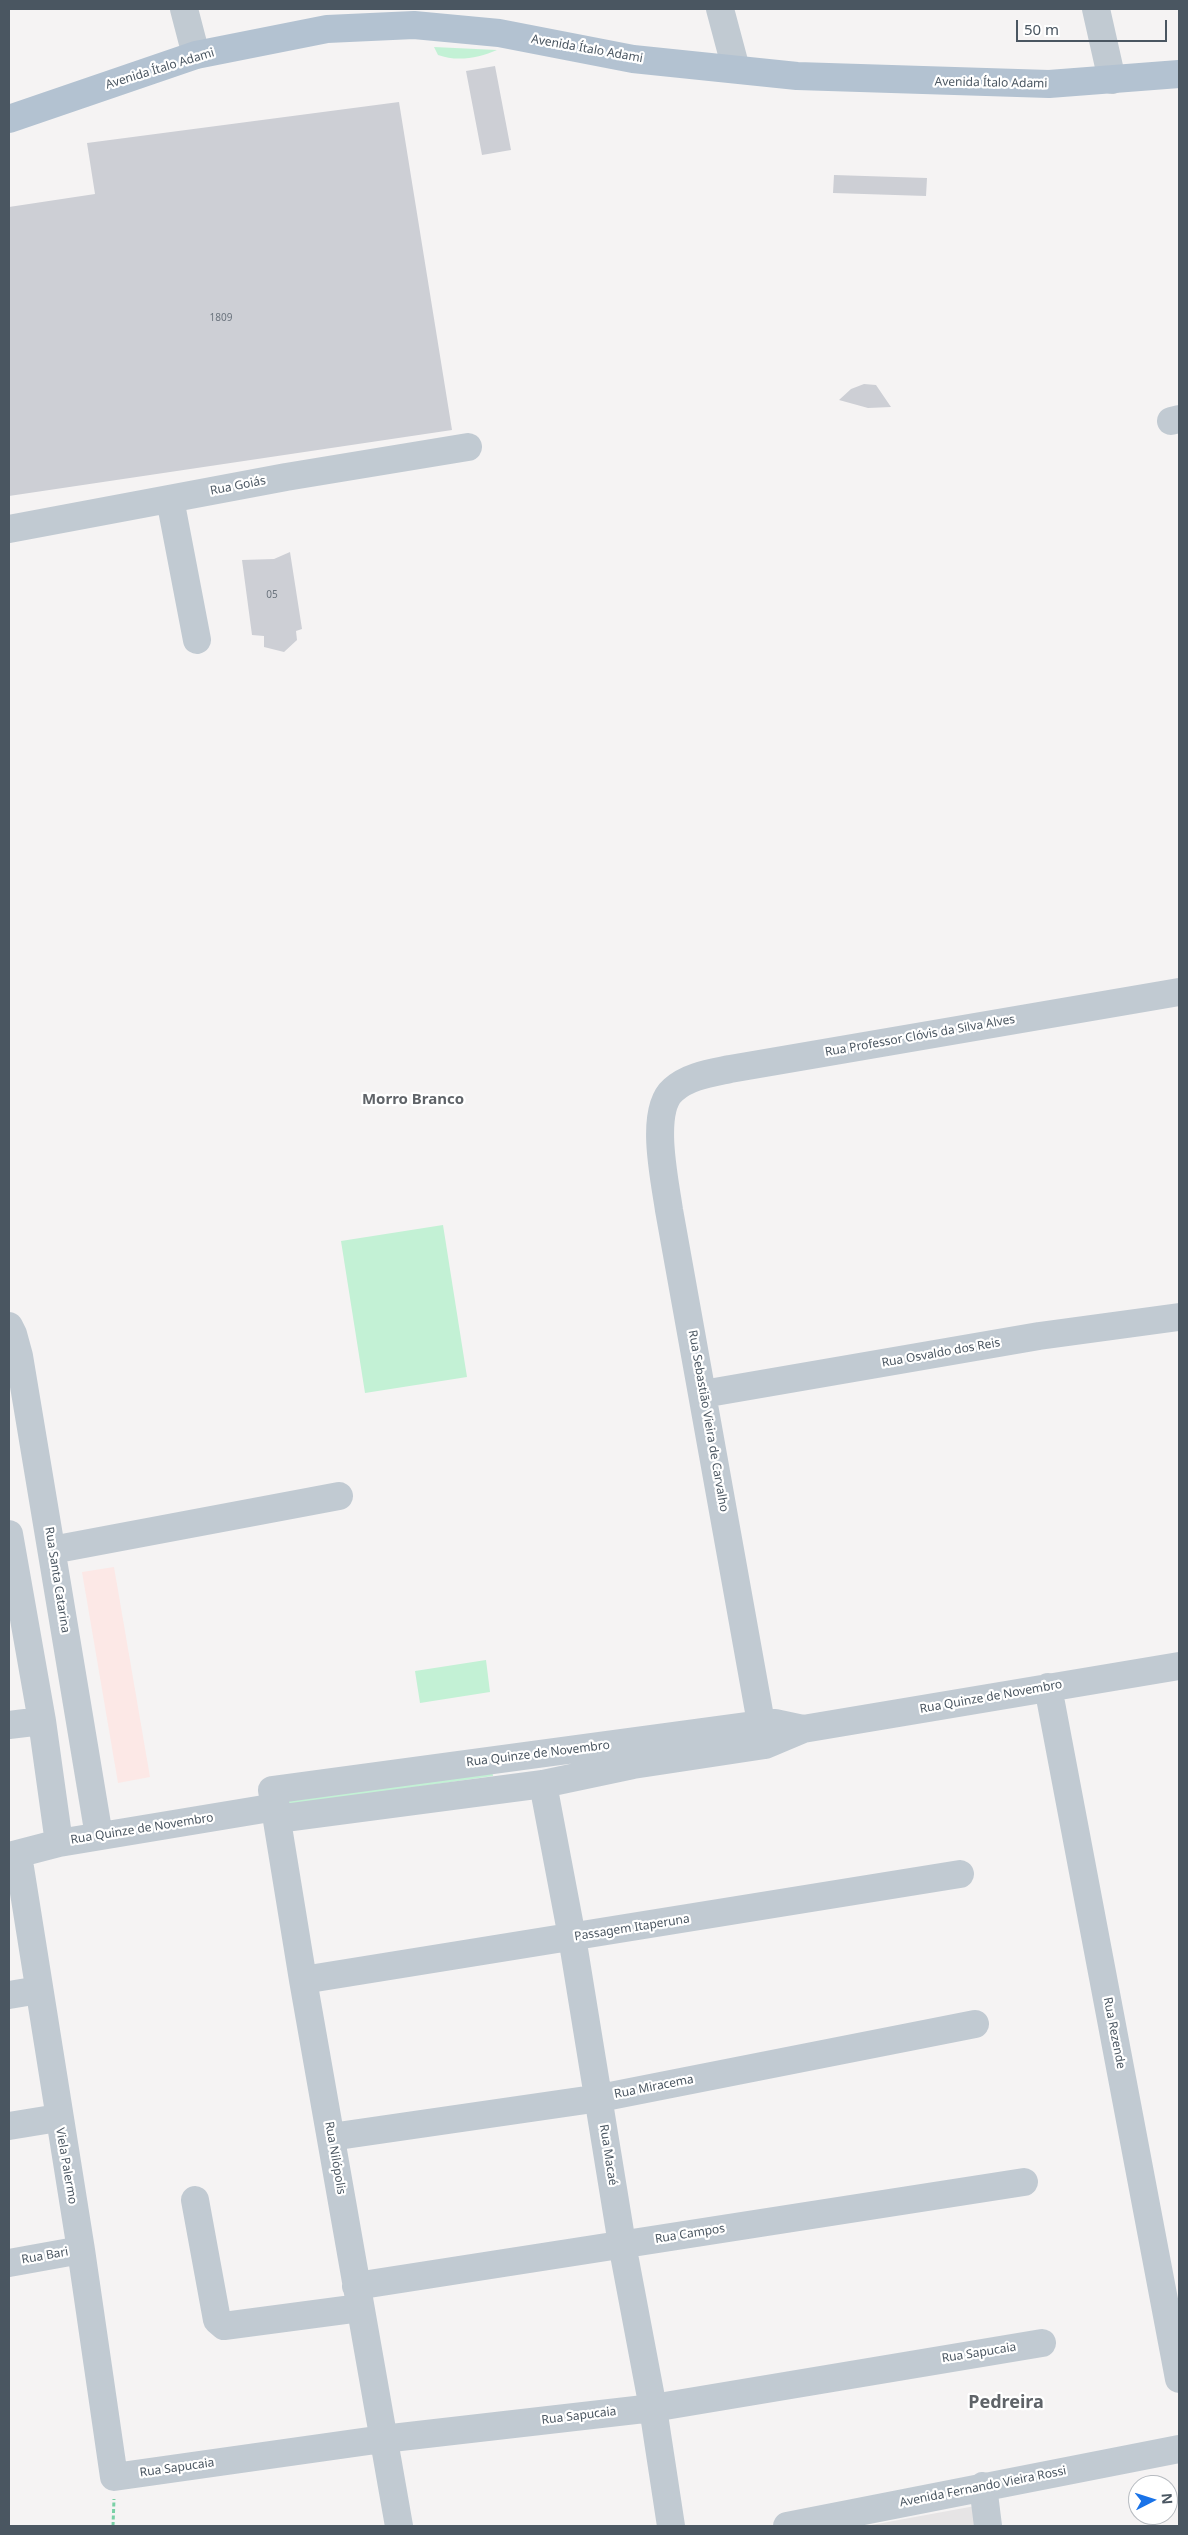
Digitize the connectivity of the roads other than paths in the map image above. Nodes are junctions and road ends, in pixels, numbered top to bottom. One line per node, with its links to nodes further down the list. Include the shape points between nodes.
1 (184, 9): 4 (street)
2 (720, 9): 5 (street)
3 (1096, 9): 7 (street)
4 (196, 55): 5 (main road, Avenida Ítalo Adami, via 327,29 414,24 499,33 633,59); 8 (main road, Avenida Ítalo Adami)
5 (736, 69): 7 (main road, Avenida Ítalo Adami, via 797,76 909,81 1049,84)
6 (1179, 74): 7 (main road, Avenida Ítalo Adami)
7 (1112, 80)
8 (9, 120)
9 (468, 447): 10 (street, Rua Goiás)
10 (170, 499): 11 (street, Rua Goiás); 12 (street)
11 (9, 529)
12 (197, 640)
13 (1179, 992): 14 (street, Rua Professor Clóvis da Silva Alves, via 730,1069 683,1083)
14 (667, 1096): 17 (street, Rua Sebastião Vieira de Carvalho, via 663,1104 660,1145 668,1210)
15 (1179, 1317): 17 (street, Rua Osvaldo dos Reis, via 1039,1336)
16 (9, 1326): 20 (street, Rua Santa Catarina, via 18,1356)
17 (703, 1394): 26 (street, Rua Sebastião Vieira de Carvalho)
18 (339, 1496): 20 (street)
19 (9, 1534): 21 (street)
20 (53, 1559): 21 (street); 31 (street, Rua Santa Catarina)
21 (12, 1576): 24 (street)
22 (1179, 1666): 23 (street, Rua Quinze de Novembro)
23 (1048, 1687): 26 (street, Rua Quinze de Novembro); 51 (street, Rua Rezende)
24 (42, 1721): 25 (street); 32 (street)
25 (9, 1725)
26 (763, 1734): 27 (street, Rua Quinze de Novembro); 28 (street, Rua Quinze de Novembro)
27 (505, 1758): 29 (street); 30 (street, Rua Quinze de Novembro)
28 (543, 1784): 29 (street, Rua Quinze de Novembro); 35 (street, Rua Macaé)
29 (510, 1787): 30 (street, Rua Quinze de Novembro)
30 (275, 1805): 31 (street, Rua Quinze de Novembro); 36 (street, Rua Nilópolis)
31 (99, 1836): 32 (street, Rua Quinze de Novembro)
32 (59, 1843): 33 (street, Rua Quinze de Novembro)
33 (13, 1856): 37 (street, Viela Palermo)
34 (960, 1874): 35 (street, Passagem Itaperuna)
35 (572, 1937): 36 (street, Passagem Itaperuna); 40 (street, Rua Macaé)
36 (303, 1980): 43 (street, Rua Nilópolis)
37 (39, 1990): 38 (street); 41 (street, Viela Palermo)
38 (9, 1995)
39 (975, 2024): 40 (street, Rua Miracema)
40 (600, 2098): 43 (street, Rua Miracema); 46 (street, Rua Macaé)
41 (58, 2118): 42 (street); 47 (street, Viela Palermo)
42 (9, 2126)
43 (331, 2137): 49 (street, Rua Nilópolis)
44 (1024, 2182): 46 (street, Rua Campos)
45 (195, 2200): 49 (street, Rua Campos, via 217,2320 224,2326)
46 (622, 2244): 49 (street, Rua Campos); 52 (street, Rua Macaé)
47 (81, 2250): 48 (street, Rua Bari); 55 (street, Viela Palermo)
48 (9, 2263)
49 (358, 2297): 53 (street, Rua Nilópolis)
50 (1042, 2343): 52 (street, Rua Sapucaia)
51 (1179, 2379)
52 (654, 2408): 53 (street, Rua Sapucaia); 58 (street, Rua Macaé)
53 (383, 2439): 55 (street, Rua Sapucaia); 57 (street, Rua Nilópolis)
54 (1179, 2449): 56 (street, Avenida Fernando Vieira Rossi)
55 (114, 2477)
56 (983, 2486): 59 (street, Avenida Fernando Vieira Rossi); 60 (street)
57 (399, 2526)
58 (671, 2526)
59 (787, 2526)
60 (988, 2526)

